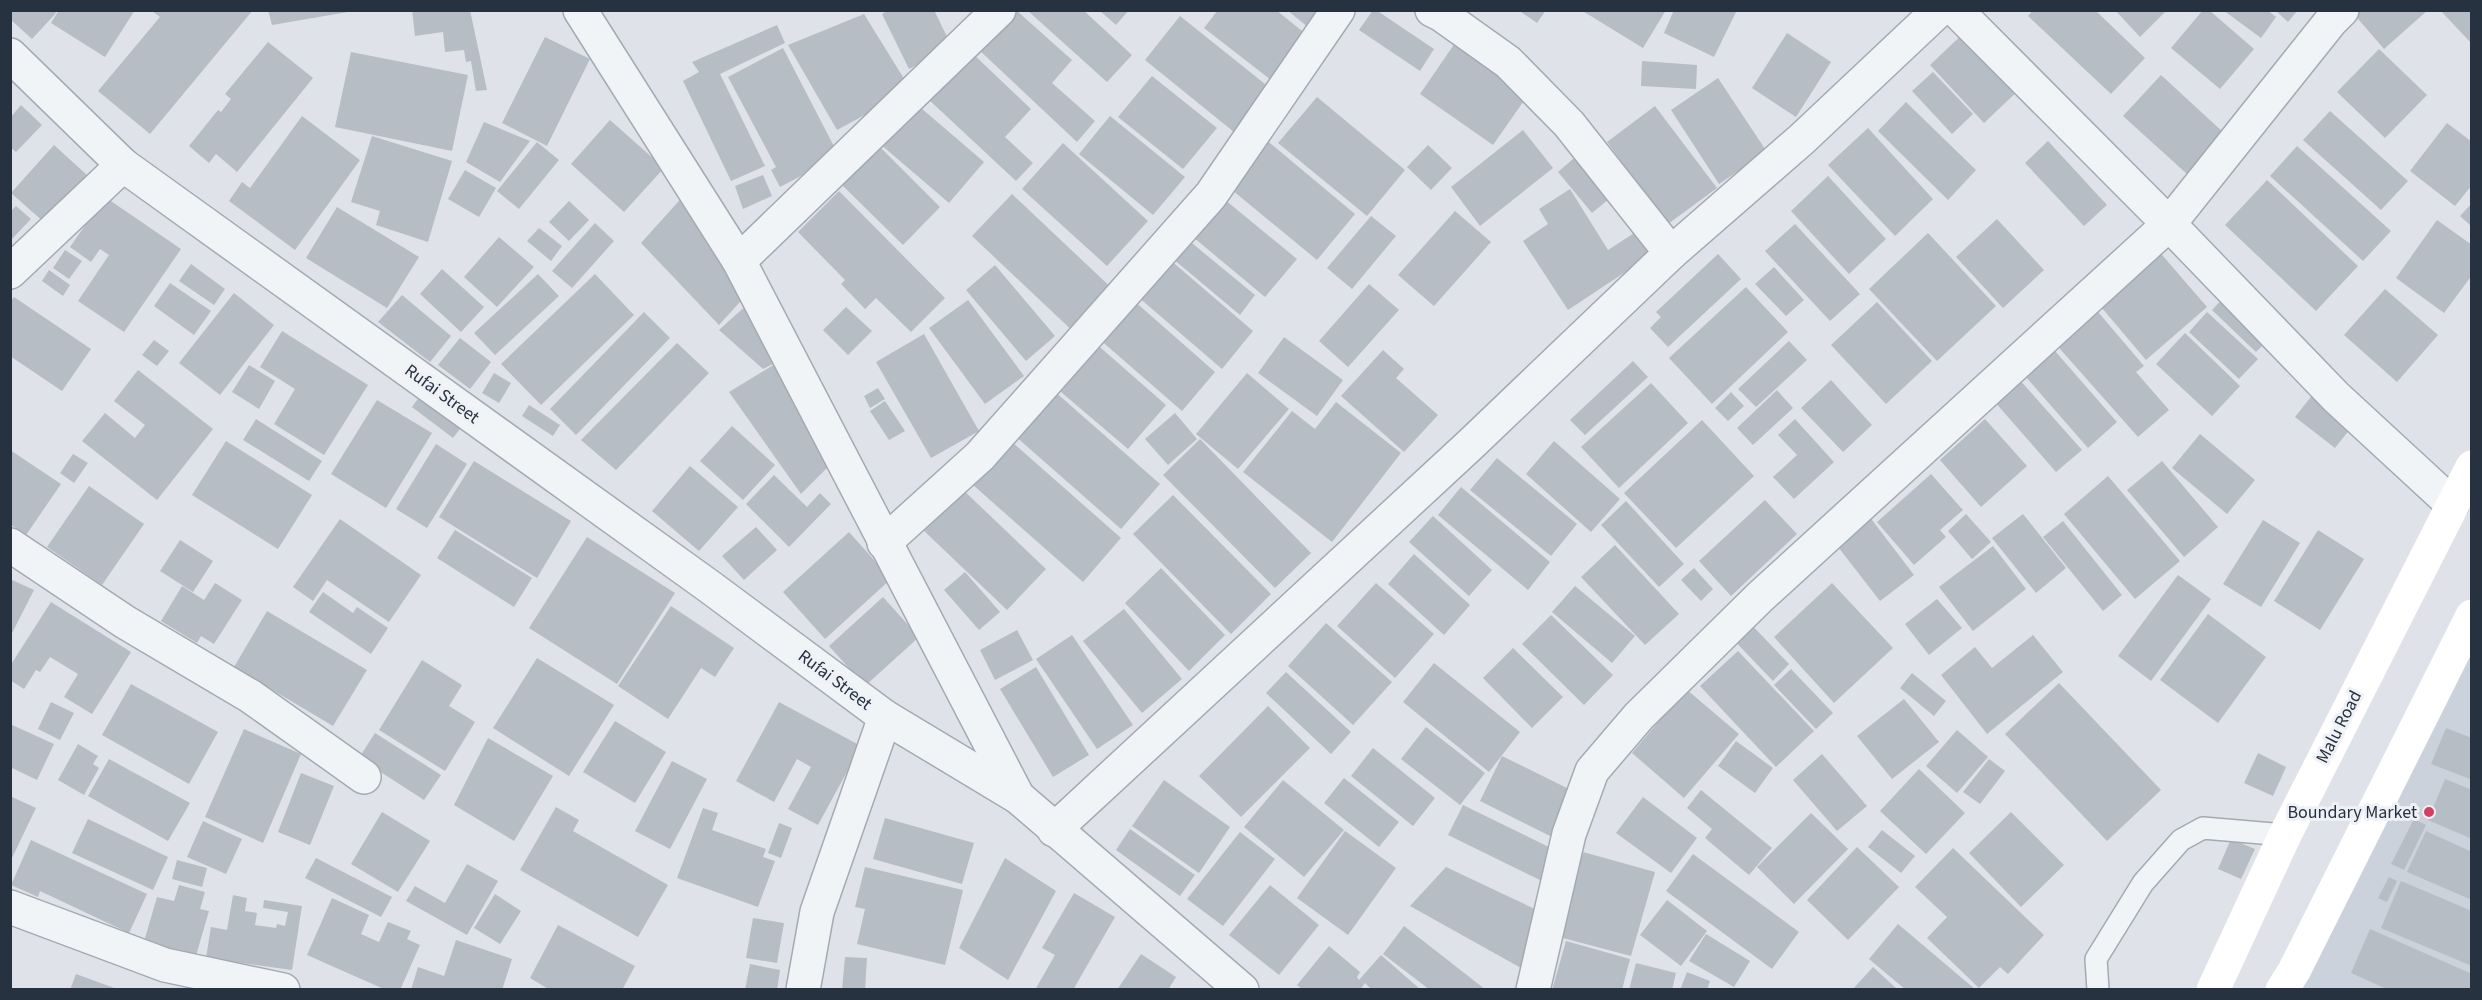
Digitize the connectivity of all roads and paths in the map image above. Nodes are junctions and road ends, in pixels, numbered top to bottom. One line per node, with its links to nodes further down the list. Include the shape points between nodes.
1 (580, 10): 12 (street)
2 (999, 10): 12 (street)
3 (1338, 10): 16 (street, via 1211,195 980,456)
4 (1432, 10): 11 (street, via 1508,62 1561,116)
5 (1939, 10): 11 (street, via 1802,139)
6 (1956, 10): 10 (street)
7 (2342, 10): 10 (street)
8 (10, 56): 9 (street, Rufai Street)
9 (123, 165): 13 (street); 19 (street, Rufai Street, via 710,586)
10 (2169, 224): 15 (street, via 2336,397); 28 (street, via 1760,597 1639,716 1592,771 1569,834)
11 (1671, 253): 22 (street, via 1437,476)
12 (739, 261): 16 (street)
13 (10, 272)
14 (2472, 466): 15 (main road, Malu Road)
15 (2452, 504): 23 (main road, Malu Road)
16 (884, 543): 21 (street)
17 (10, 546): 20 (street, via 125,622 250,696)
18 (2472, 616): 31 (main road)
19 (885, 717): 21 (street, Rufai Street); 26 (street, via 817,912)
20 (364, 777)
21 (1018, 797): 22 (street)
22 (1054, 830): 27 (street)
23 (2285, 835): 29 (lane, via 2203,828 2181,840 2142,884 2096,958); 30 (main road, Malu Road)
24 (10, 907): 25 (street, via 165,965)
25 (284, 990)
26 (803, 990)
27 (1242, 990)
28 (1533, 990)
29 (2098, 990)
30 (2212, 990)
31 (2282, 990)

